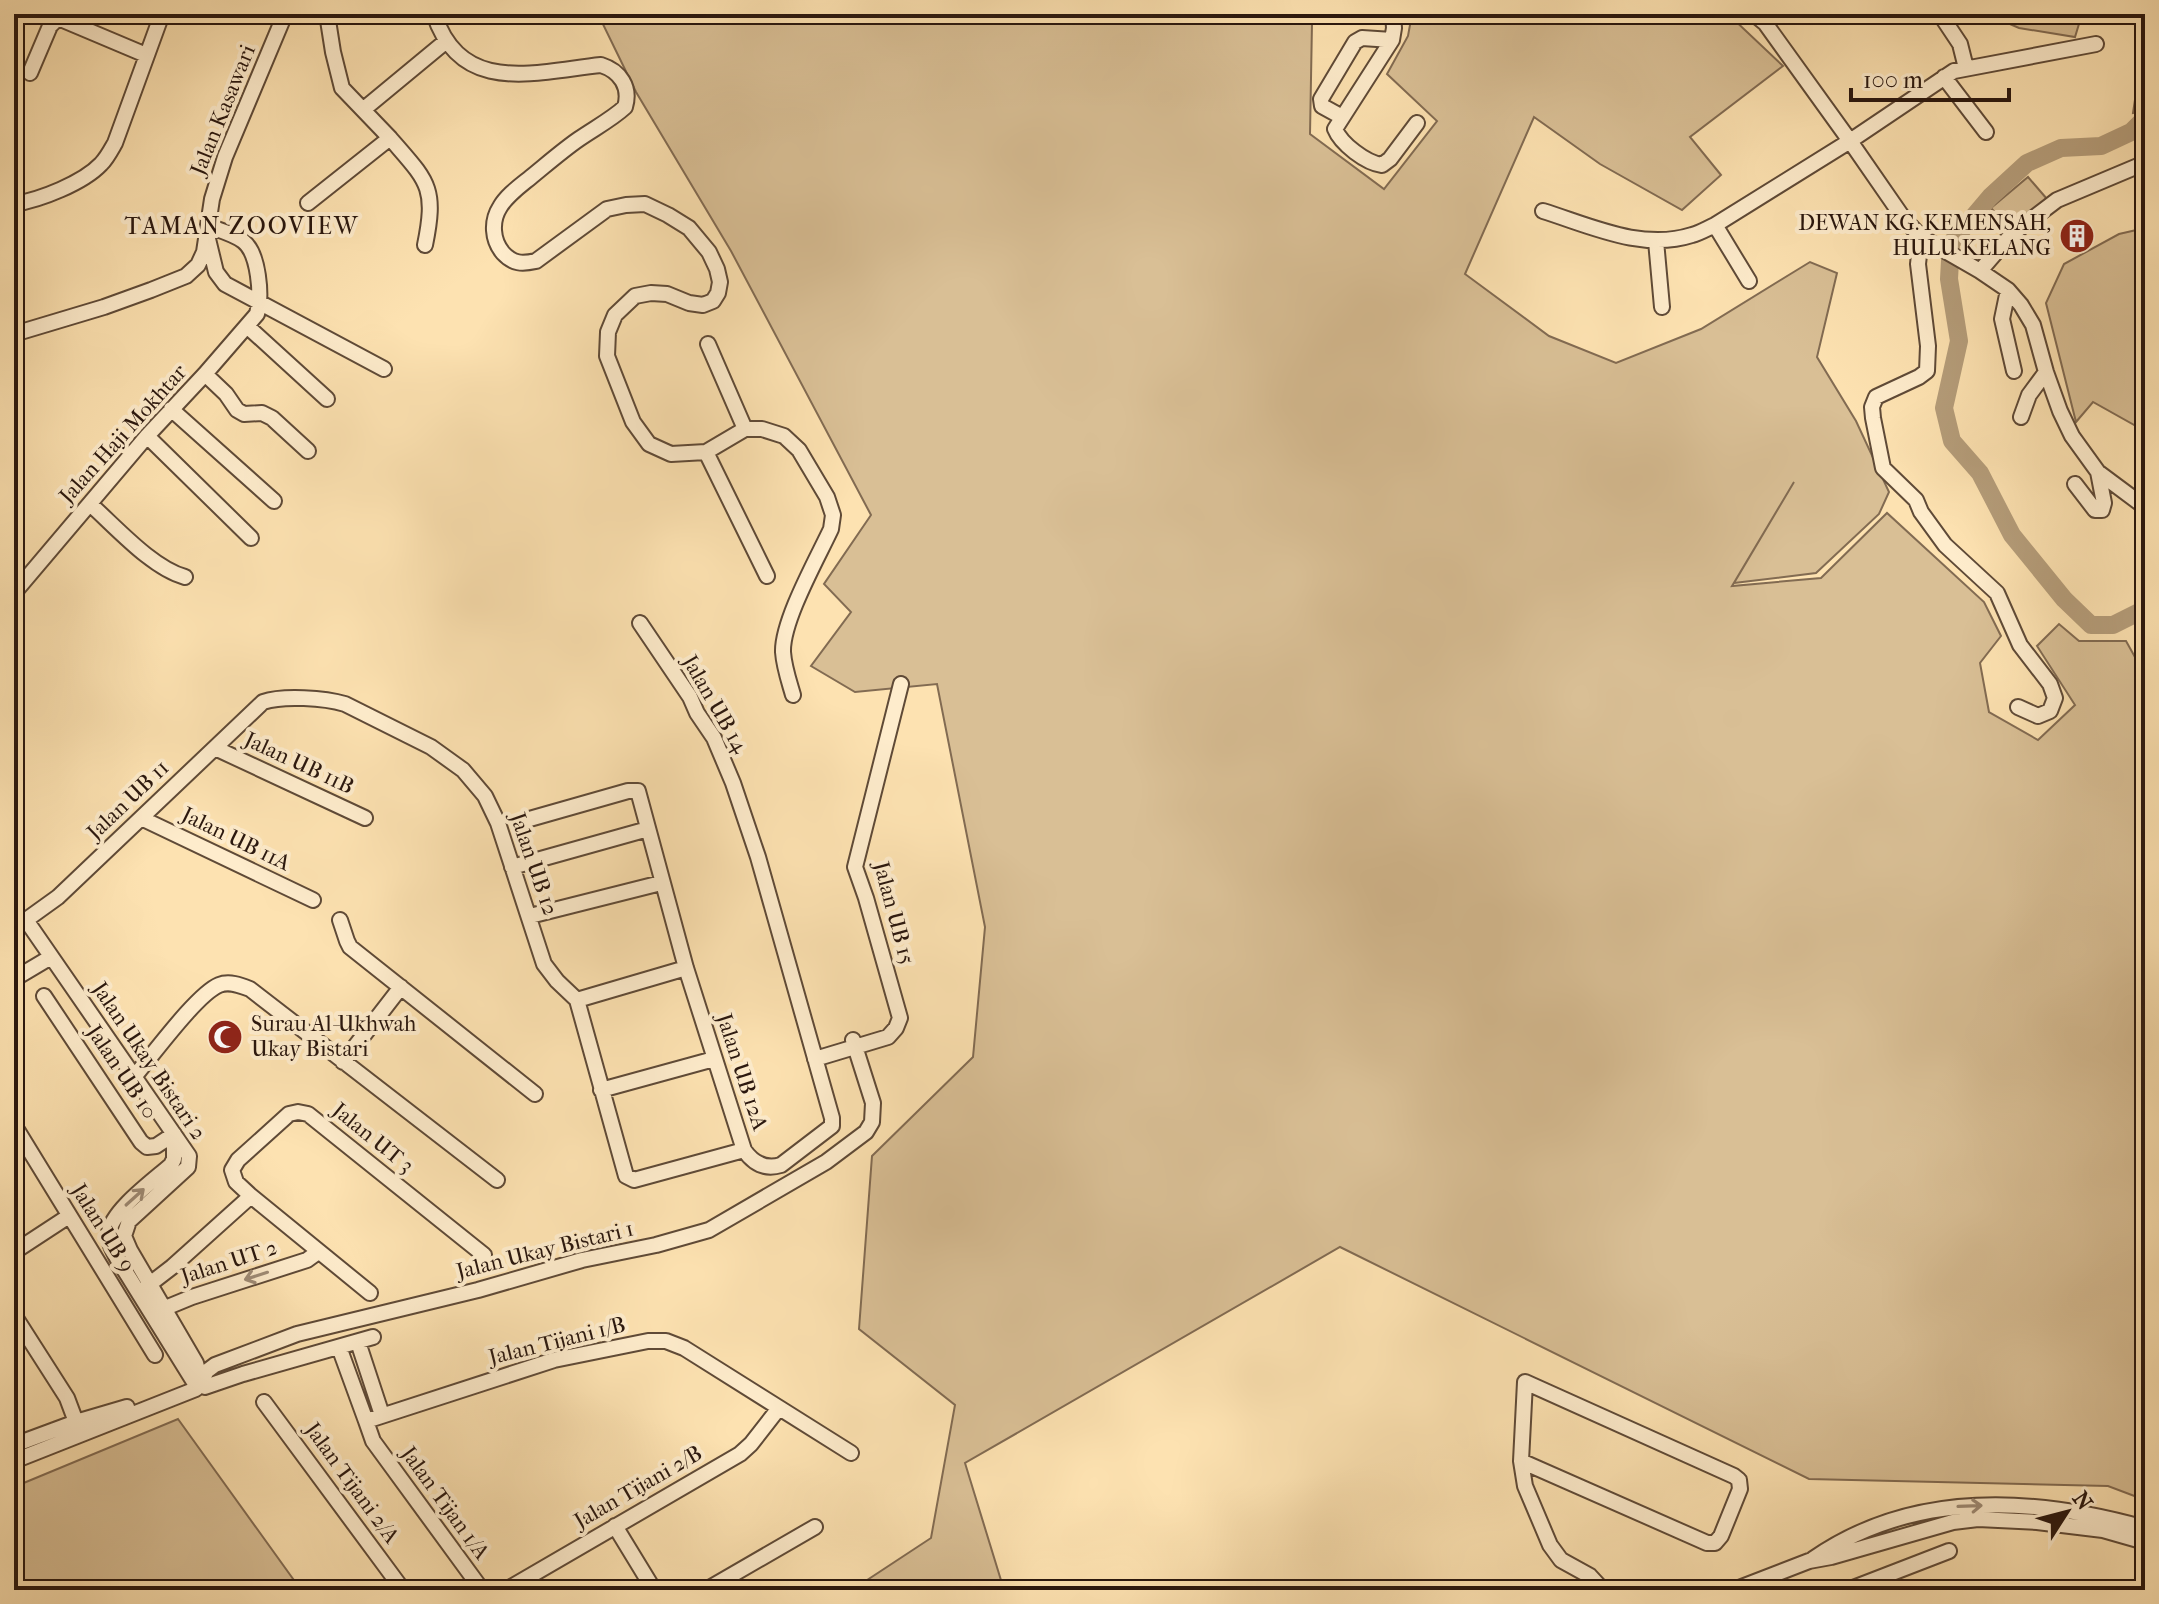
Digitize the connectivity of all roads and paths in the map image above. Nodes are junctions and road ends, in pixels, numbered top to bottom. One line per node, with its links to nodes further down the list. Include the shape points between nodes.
1 (162, 14): 11 (street)
2 (285, 14): 26 (street, Jalan Kasawari, via 225,157)
3 (327, 14): 15 (street, via 342,88)
4 (434, 14): 9 (street)
5 (1393, 14): 8 (street)
6 (1754, 14): 20 (street)
7 (1940, 14): 12 (street, via 1960,44)
8 (1392, 40): 16 (street); 16 (street, via 1355,42 1321,99 1322,106)
9 (445, 42): 15 (street); 48 (street, via 480,69 505,74 601,65 621,76 625,107 501,204 493,227 495,241 512,262 536,261 607,209 626,205 645,204 689,228 709,252 720,282 713,301 703,305 667,294 635,296 615,315 607,356 633,422 649,444 671,454)
10 (2096, 44): 12 (street)
11 (146, 55): 13 (street, via 56,20); 23 (street, via 115,143 99,166 59,190)
12 (1966, 68): 14 (street)
13 (30, 73)
14 (1944, 77): 18 (street); 20 (street)
15 (364, 109): 19 (street)
16 (1342, 117): 17 (street, via 1335,129 1339,138 1382,165)
17 (1417, 123)
18 (1986, 132)
19 (390, 138): 22 (street); 29 (street, via 429,190 431,219)
20 (1850, 141): 25 (street); 27 (street, via 1904,219)
21 (2145, 163): 30 (street, via 2057,200 2011,235)
22 (308, 203)
23 (14, 204)
24 (1543, 211): 28 (street, via 1623,237)
25 (1715, 225): 28 (street); 31 (street)
26 (207, 230): 33 (street, via 220,280); 33 (street, via 244,242 254,256); 36 (street, Jalan Kasawari, via 204,252 186,276)
27 (1926, 240): 30 (street); 62 (street, via 1918,264 1927,371 1876,397 1872,407 1883,468 1916,500 1945,545 1997,593 2020,645 2050,684 2055,698 2050,711 2038,716)
28 (1656, 241): 34 (street)
29 (425, 245)
30 (1980, 271): 32 (street)
31 (1749, 281)
32 (2008, 290): 39 (street, via 2002,319); 40 (street, via 2033,325)
33 (260, 303): 35 (street, Jalan Haji Mokhtar); 38 (street)
34 (1662, 307)
35 (247, 326): 41 (street, Jalan Haji Mokhtar); 42 (street)
36 (14, 334)
37 (708, 344): 45 (street)
38 (384, 369)
39 (2014, 371)
40 (2046, 372): 44 (street); 49 (street, via 2072,436)
41 (205, 374): 43 (street, Jalan Haji Mokhtar); 47 (street, via 237,410 272,418)
42 (327, 399)
43 (171, 409): 46 (street, Jalan Haji Mokhtar); 51 (street)
44 (2021, 417)
45 (745, 429): 48 (street); 60 (street, via 784,436 799,450 833,515 786,629 783,650)
46 (147, 436): 52 (street, Jalan Haji Mokhtar); 54 (street)
47 (308, 451)
48 (706, 452): 55 (street)
49 (2098, 472): 50 (street, via 2102,510 2095,510); 53 (street)
50 (2075, 484)
51 (274, 501)
52 (90, 504): 56 (street, via 158,565); 57 (street, Jalan Haji Mokhtar)
53 (2145, 507)
54 (251, 538)
55 (767, 576)
56 (185, 577)
57 (14, 593)
58 (640, 623): 68 (street, Jalan UB 14, via 714,738)
59 (901, 684): 81 (street, Jalan UB 15, via 855,867 900,1018 888,1037)
60 (793, 695)
61 (263, 702): 63 (street, Jalan UB 11); 69 (street, Jalan UB 12, via 334,700 431,747 463,770 485,796)
62 (2018, 707)
63 (215, 748): 64 (street, Jalan UB 11); 65 (street, Jalan UB 11B)
64 (141, 818): 71 (street, Jalan UB 11A); 74 (street, Jalan UB 11, via 58,897 26,920)
65 (365, 818)
66 (526, 820): 67 (street, Jalan UB 12A, via 638,791)
67 (648, 829): 69 (street); 70 (street, Jalan UB 12A)
68 (758, 857): 82 (street, Jalan UB 12A)
69 (512, 867): 72 (street, Jalan UB 12)
70 (661, 883): 72 (street); 76 (street, Jalan UB 12A)
71 (313, 900)
72 (530, 916): 80 (street, Jalan UB 12, via 544,964)
73 (340, 920): 78 (street, via 350,947)
74 (30, 926): 75 (street, Jalan Ukay Bistari 2)
75 (51, 957): 77 (street); 85 (street, Jalan Ukay Bistari 2)
76 (686, 968): 80 (street); 83 (street, Jalan UB 12A)
77 (14, 979)
78 (401, 987): 84 (street); 87 (street)
79 (44, 996): 89 (street, Jalan UB 10, via 141,1142 156,1146)
80 (577, 1000): 86 (street, Jalan UB 12)
81 (854, 1044): 82 (street, Jalan UB 15); 104 (street, Jalan Ukay Bistari 1, via 873,1103 866,1132 834,1157 709,1230 297,1334 215,1365)
82 (814, 1054): 90 (street, Jalan UB 12A, via 832,1126 773,1168 757,1164)
83 (714, 1059): 86 (street); 90 (street, Jalan UB 12A)
84 (343, 1062): 85 (street, via 250,989 220,985 203,996); 91 (street)
85 (134, 1077): 89 (street, Jalan Ukay Bistari 2)
86 (601, 1090): 90 (street, Jalan UB 12, via 630,1179)
87 (535, 1094)
88 (14, 1125): 93 (street, Jalan UB 9)
89 (174, 1134): 97 (street, via 171,1165 116,1214 109,1232 110,1245)
90 (744, 1150)
91 (497, 1180)
92 (251, 1196): 95 (street, Jalan UT 3); 96 (street, Jalan UT 3, via 236,1182 232,1170 238,1160 289,1114 308,1114); 97 (street, Jalan UT 2)
93 (69, 1216): 94 (street); 102 (street, Jalan UB 9)
94 (14, 1252)
95 (318, 1252): 98 (street, Jalan UT 3); 99 (street, Jalan UT 2, one-way to 99)
96 (484, 1255)
97 (145, 1288): 99 (street)
98 (370, 1293)
99 (158, 1311): 104 (street, via 196,1363)
100 (14, 1315): 110 (street, via 67,1398)
101 (339, 1347): 103 (street, Jalan Ukay Bistari 1, via 365,1340); 104 (street, Jalan Ukay Bistari 1); 105 (street)
102 (155, 1355)
103 (370, 1379): 105 (street); 108 (street)
104 (199, 1383): 110 (street, Jalan Ukay Bistari 1); 113 (street, Jalan Ukay Bistari 1)
105 (352, 1385): 109 (street)
106 (264, 1402): 121 (street, Jalan Tijani 2/A)
107 (779, 1408): 108 (street, Jalan Tijani 1/B, via 684,1348 648,1341 554,1360); 112 (street, Jalan Tijani 1/B); 115 (street, Jalan Tijani 2/B, via 740,1454)
108 (382, 1415): 109 (street, Jalan Tijani 1/B)
109 (366, 1421): 122 (street, Jalan Tijan 1/A, via 373,1441)
110 (76, 1422): 111 (street, Jalan Ukay Bistari 1)
111 (14, 1445)
112 (851, 1453)
113 (14, 1461)
114 (1521, 1461): 114 (street, via 1525,1382 1734,1476 1740,1489 1721,1536 1707,1543); 126 (street, via 1525,1486 1550,1545 1561,1560)
115 (615, 1526): 123 (street, Jalan Tijani 2/B); 124 (street)
116 (815, 1527): 125 (street)
117 (2145, 1528): 120 (street, one-way to 117, via 1893,1520 1960,1506 2031,1507)
118 (2145, 1542): 120 (street, via 2103,1530 1978,1519)
119 (1949, 1551): 128 (street)
120 (1809, 1561): 127 (street)
121 (403, 1590)
122 (482, 1590)
123 (506, 1590)
124 (654, 1590)
125 (706, 1590)
126 (1603, 1590)
127 (1734, 1590)
128 (1848, 1590)

